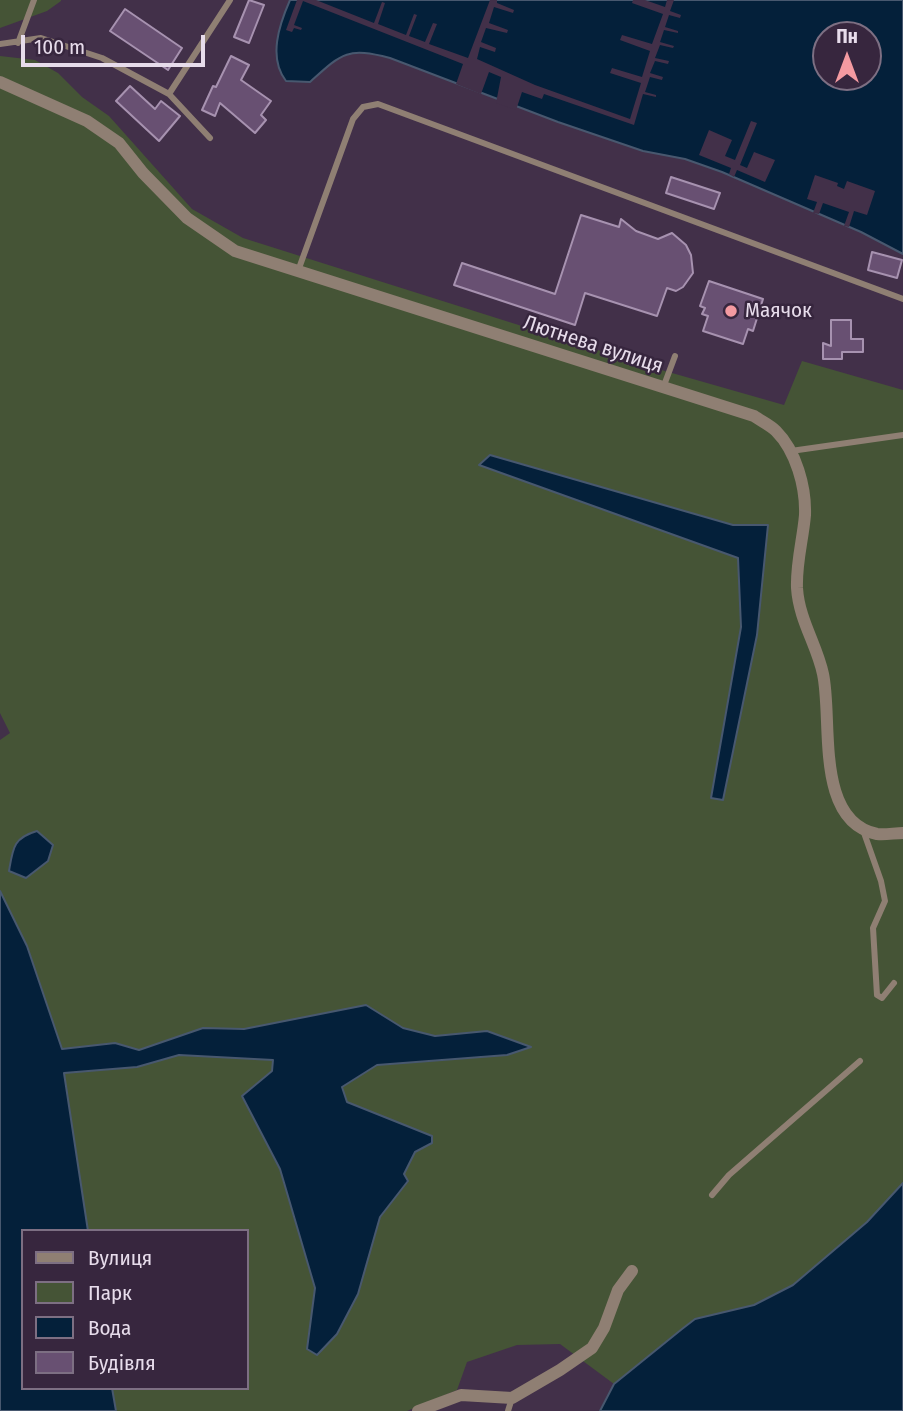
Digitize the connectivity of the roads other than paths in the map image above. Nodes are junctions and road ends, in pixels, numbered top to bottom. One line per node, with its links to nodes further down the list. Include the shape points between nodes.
1 (34, 0): 3 (lane)
2 (230, 0): 6 (lane)
3 (18, 43): 4 (lane); 6 (lane, via 41,38 102,58)
4 (0, 44)
5 (0, 82): 8 (street, Лютнева вулиця, via 87,121 118,143 187,218 234,251)
6 (169, 94): 7 (lane)
7 (210, 138)
8 (298, 271): 9 (lane, via 353,118 363,107 378,104); 11 (street, Лютнева вулиця)
9 (903, 299)
10 (675, 356): 11 (lane)
11 (663, 387): 13 (street, Лютнева вулиця, via 754,416 776,431)
12 (903, 435): 13 (lane)
13 (791, 451): 14 (street, Лютнева вулиця, via 805,513 797,591 823,671 830,772 842,808)
14 (863, 829): 15 (street, via 877,834); 16 (lane, via 885,901 873,928 877,995 883,998)
15 (903, 833)
16 (894, 983)
17 (860, 1061): 18 (lane)
18 (712, 1195)
19 (632, 1270): 20 (street, via 592,1348)
20 (510, 1405): 21 (street, via 461,1395)
21 (418, 1411)

